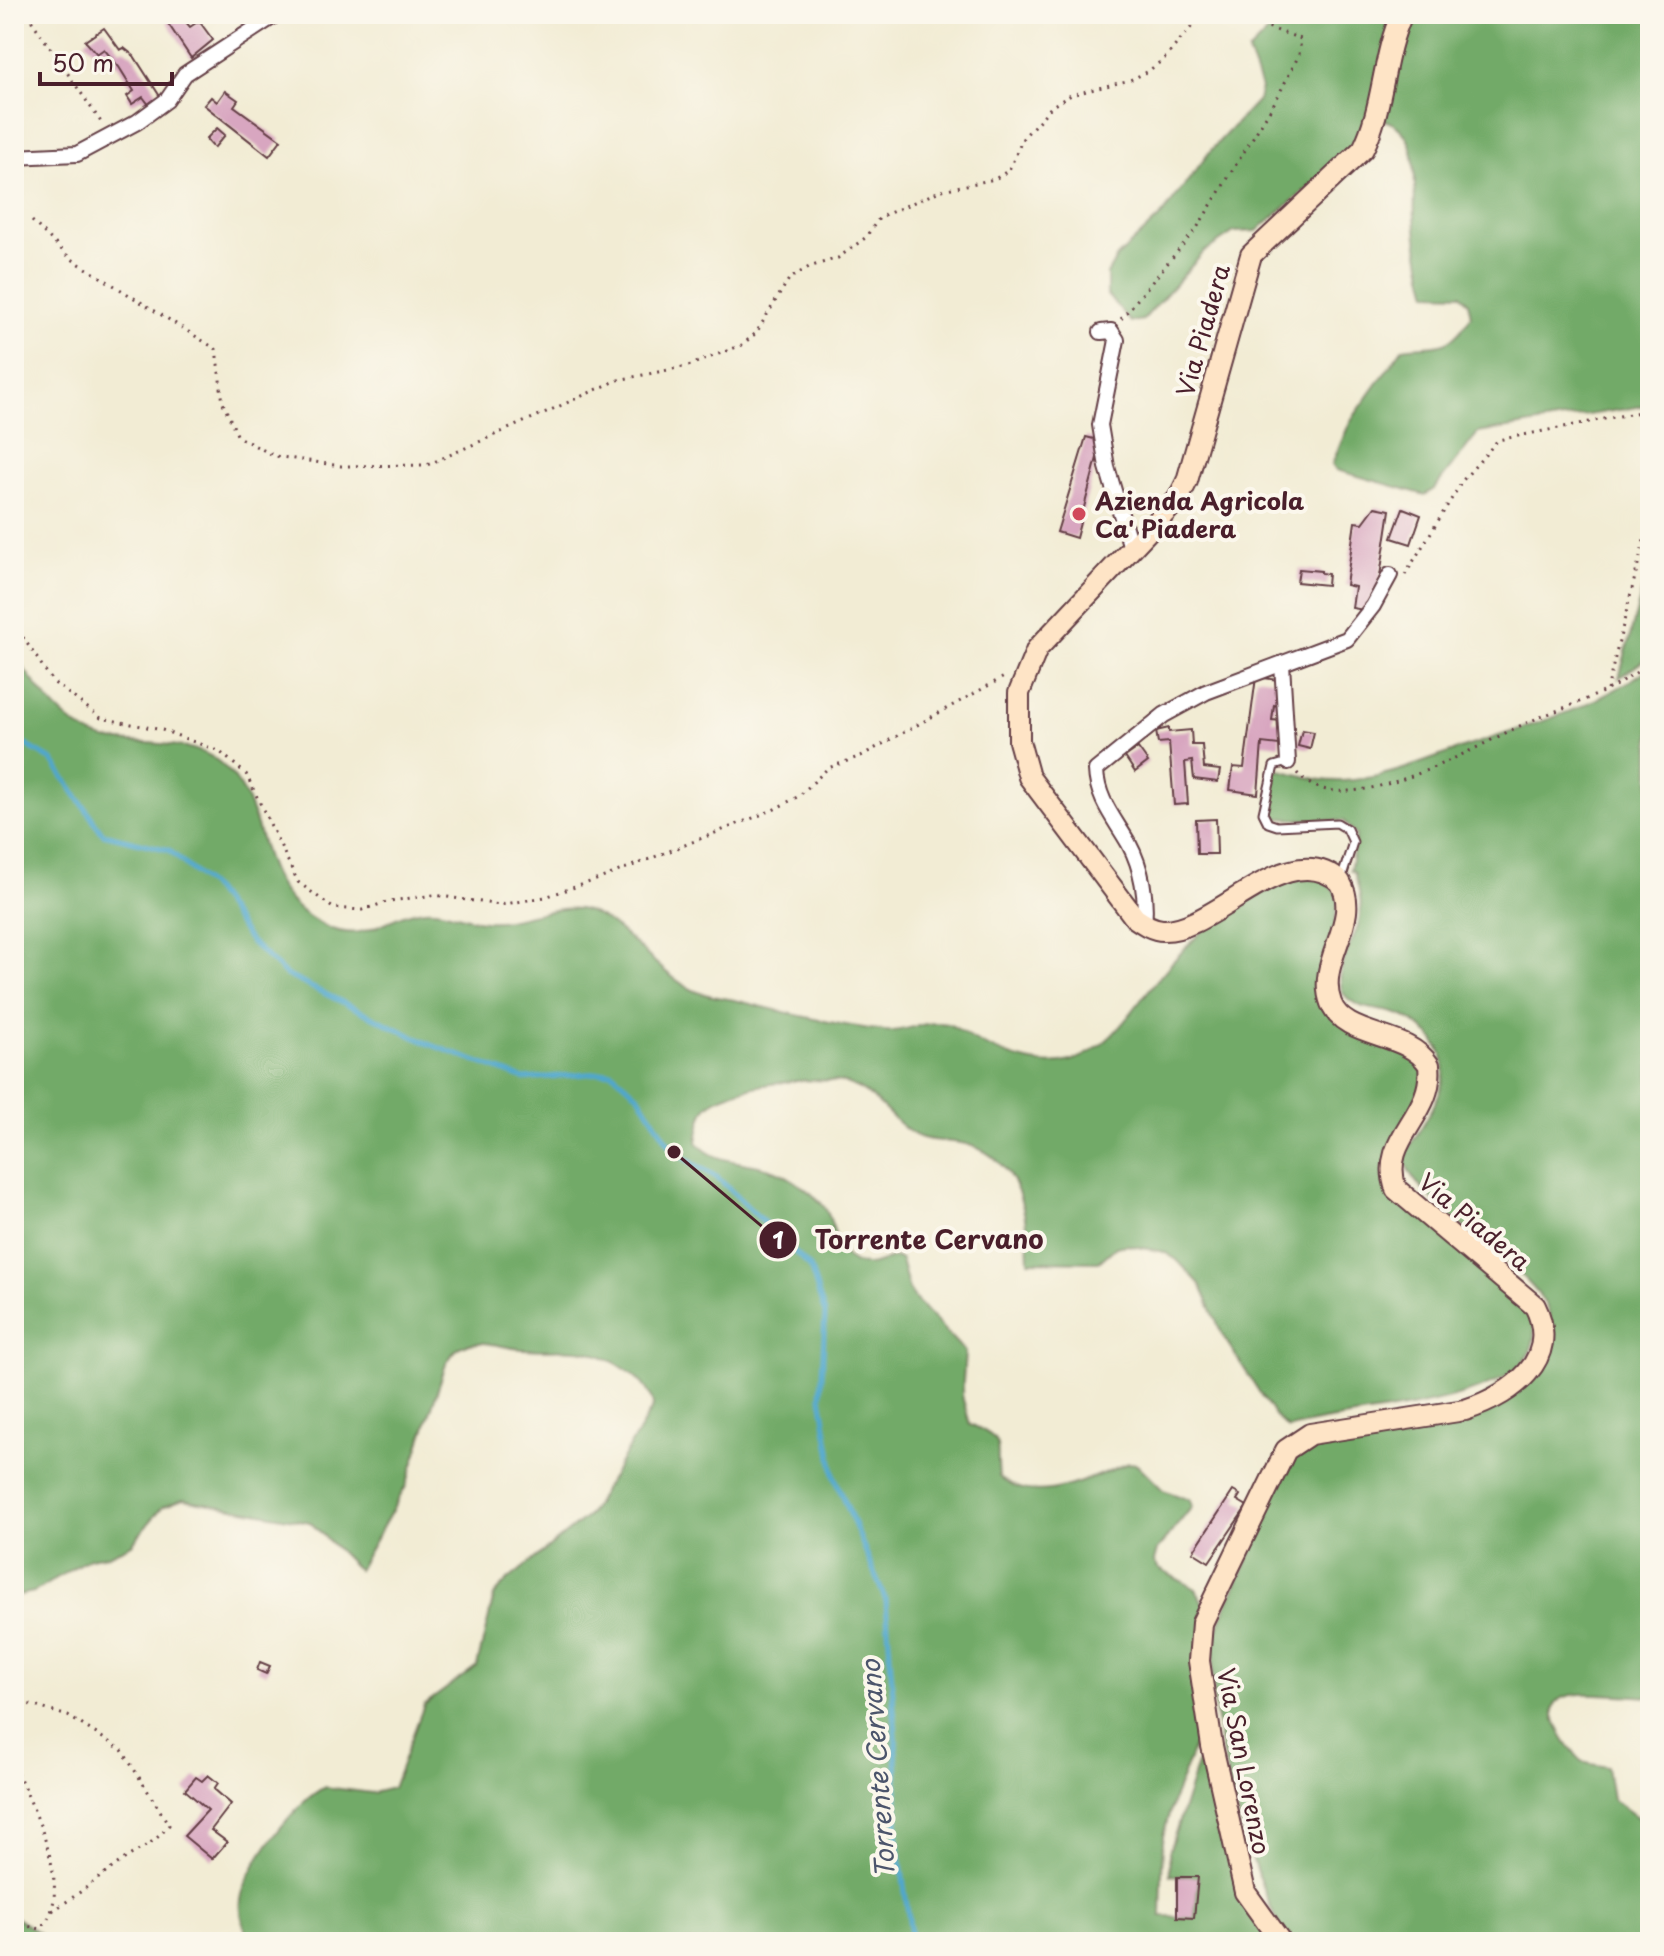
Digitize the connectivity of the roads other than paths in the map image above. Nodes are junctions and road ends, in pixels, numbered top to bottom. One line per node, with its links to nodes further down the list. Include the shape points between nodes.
1 (277, 14): 3 (street, via 185,74 167,100 137,122 77,154)
2 (1402, 14): 5 (street, Via Piadera, via 1363,149 1251,255 1187,481 1178,499)
3 (14, 157)
4 (1106, 331): 5 (street, via 1117,340 1100,425)
5 (1131, 548): 10 (street, Via Piadera, via 1037,649 1019,693 1018,719 1029,777)
6 (1390, 575): 7 (street, via 1347,639)
7 (1282, 664): 8 (street); 10 (street, via 1206,692 1164,715 1096,770 1099,794 1130,846 1143,885)
8 (1288, 762): 9 (lane, via 1274,766 1263,813 1277,826 1337,823 1347,829 1353,842)
9 (1340, 882): 10 (street, via 1324,873 1287,872 1191,925 1161,931); 11 (street, Via Piadera, via 1347,907 1327,974 1331,1003 1351,1024 1410,1045 1429,1065 1424,1105 1393,1151 1396,1189)
10 (1144, 925)
11 (1535, 1306): 12 (street, Via San Lorenzo, via 1542,1328 1541,1355 1500,1395 1465,1410 1310,1434 1286,1450 1202,1623 1201,1688 1245,1892)
12 (1281, 1942)

